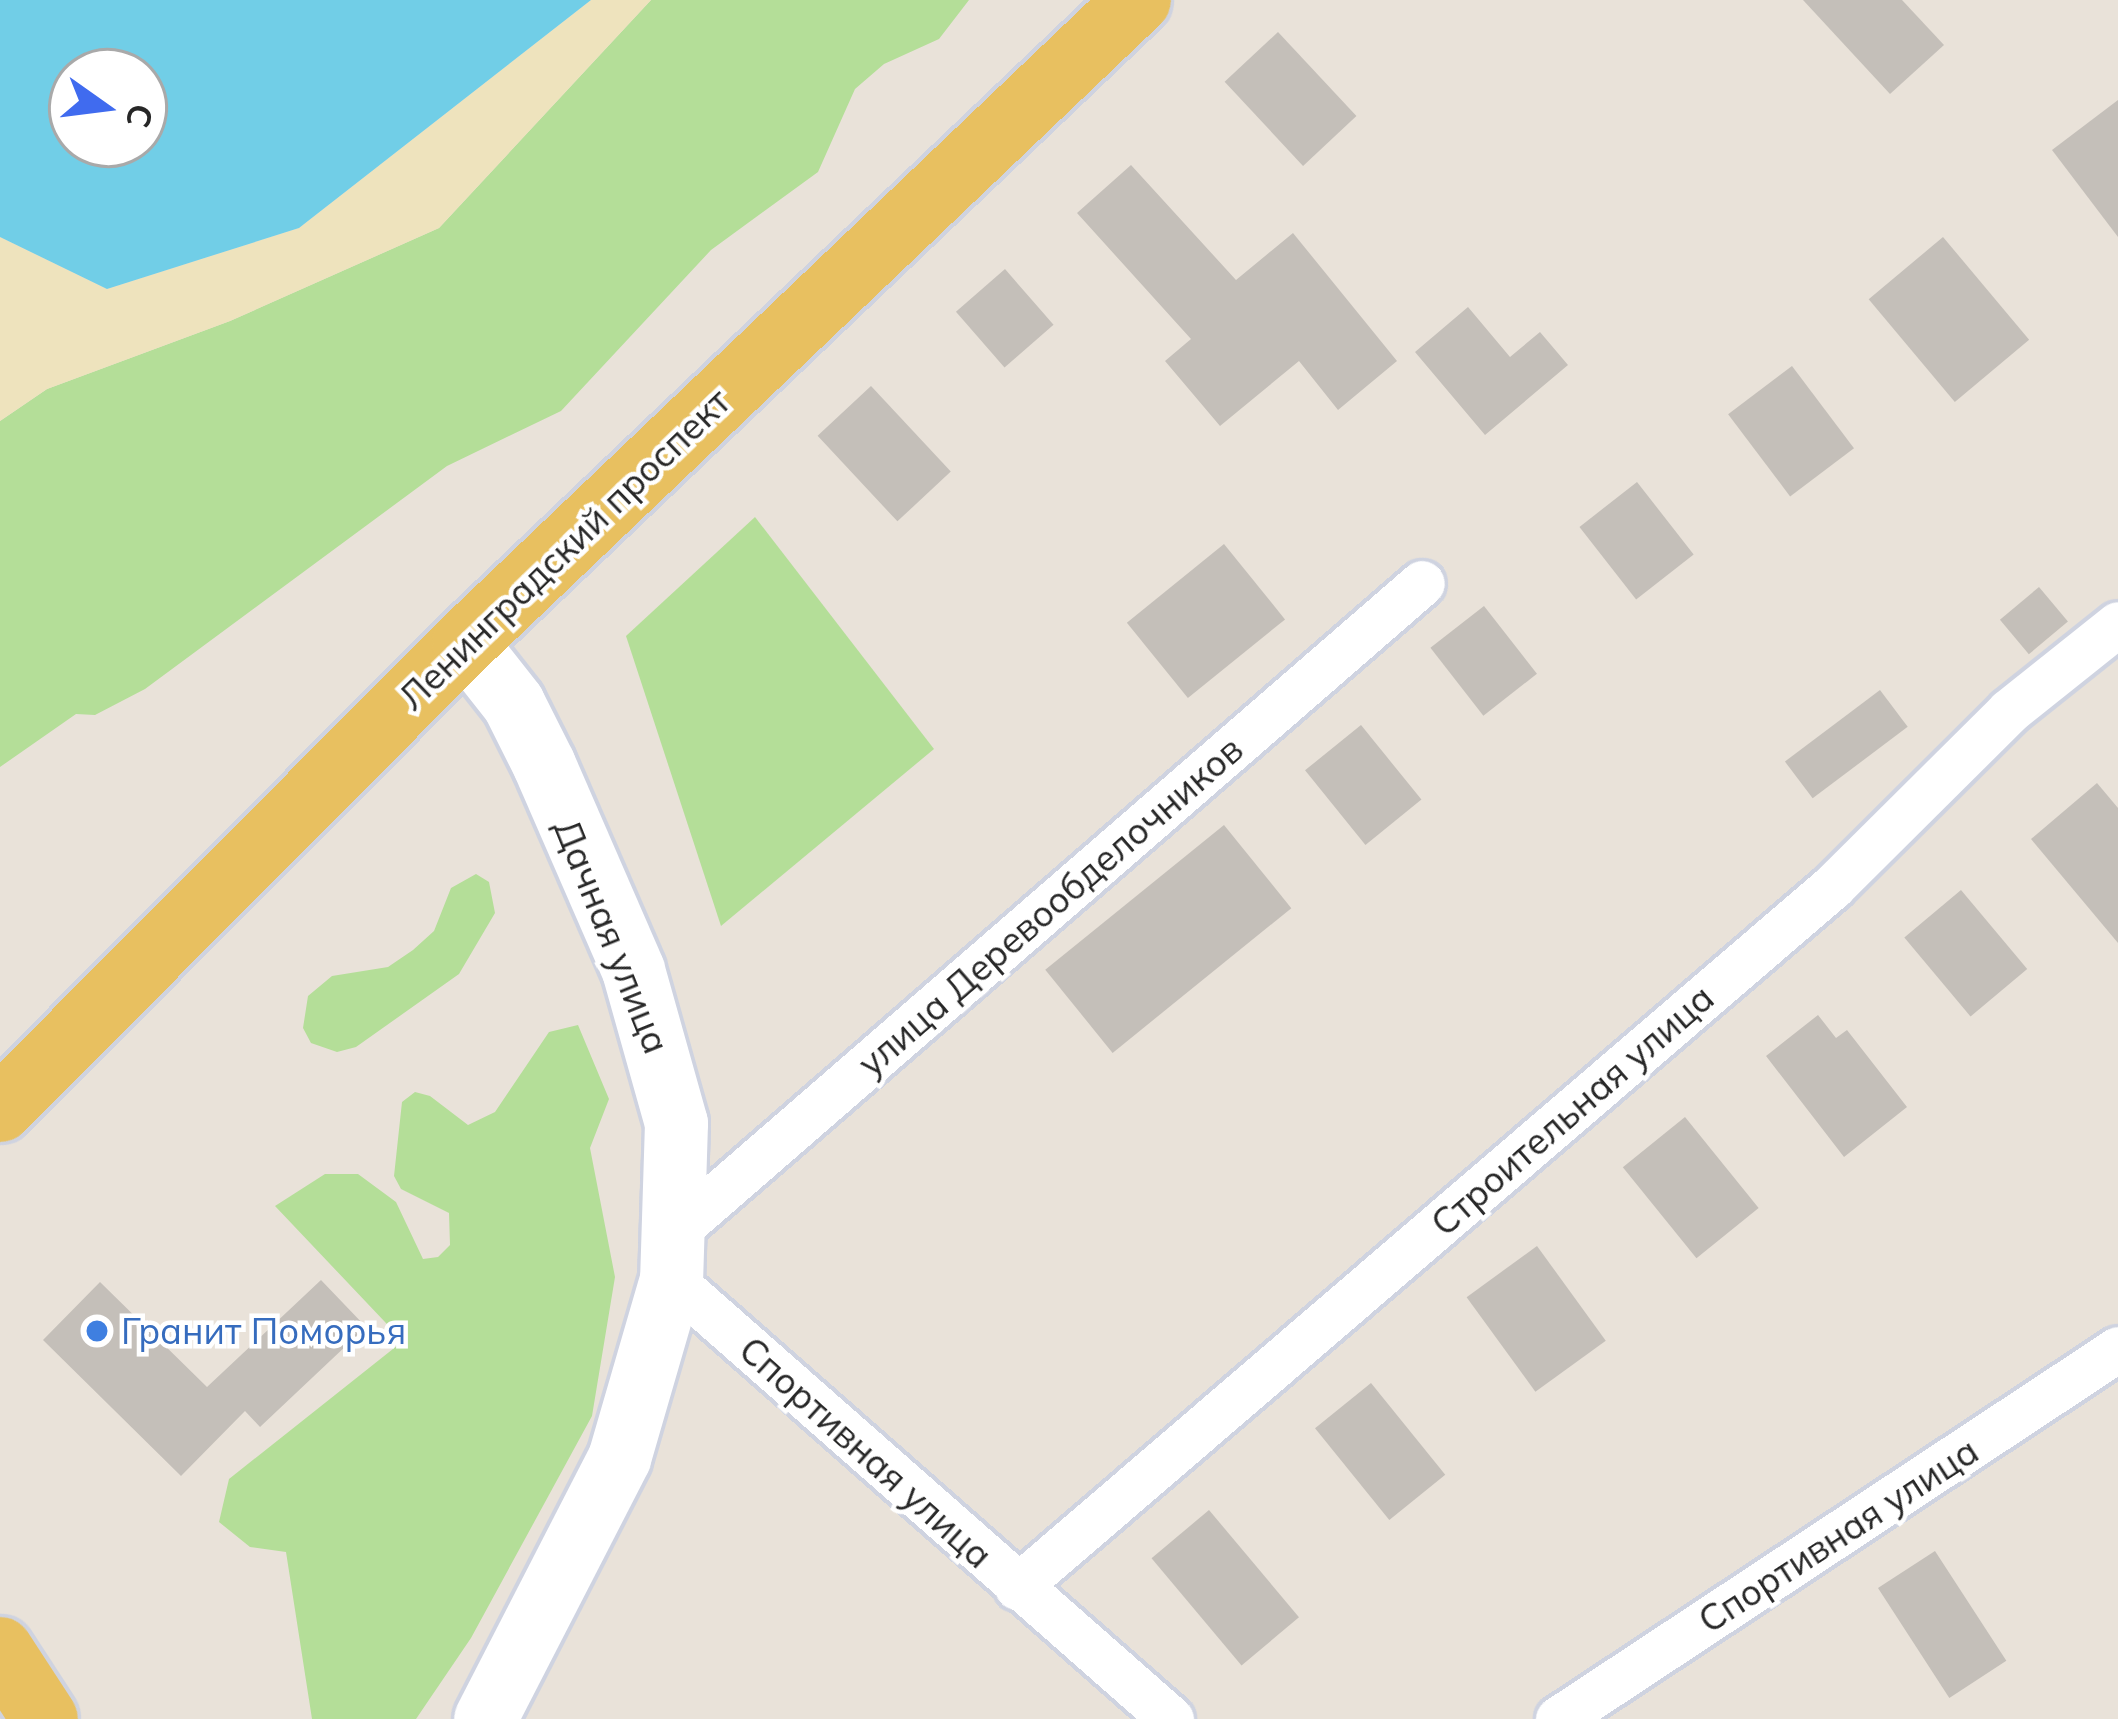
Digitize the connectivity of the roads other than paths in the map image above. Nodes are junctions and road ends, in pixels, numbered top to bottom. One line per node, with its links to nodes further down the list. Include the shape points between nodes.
1 (1138, 0): 4 (main road, Ленинградский проспект)
2 (1422, 583): 6 (street, улица Деревообделочников)
3 (2118, 624): 8 (street, Строительная улица, via 2009,711 1833,886)
4 (465, 642): 5 (main road, Ленинградский проспект); 6 (street, Дачная улица, via 513,704 544,765 640,988 676,1123)
5 (0, 1109)
6 (674, 1254): 8 (street, Спортивная улица); 11 (street, Дачная улица, via 619,1458)
7 (2118, 1349): 13 (street, Спортивная улица)
8 (1017, 1587): 12 (street, Спортивная улица)
9 (0, 1650): 10 (main road)
10 (45, 1719)
11 (484, 1719)
12 (1171, 1719)
13 (1558, 1719)

